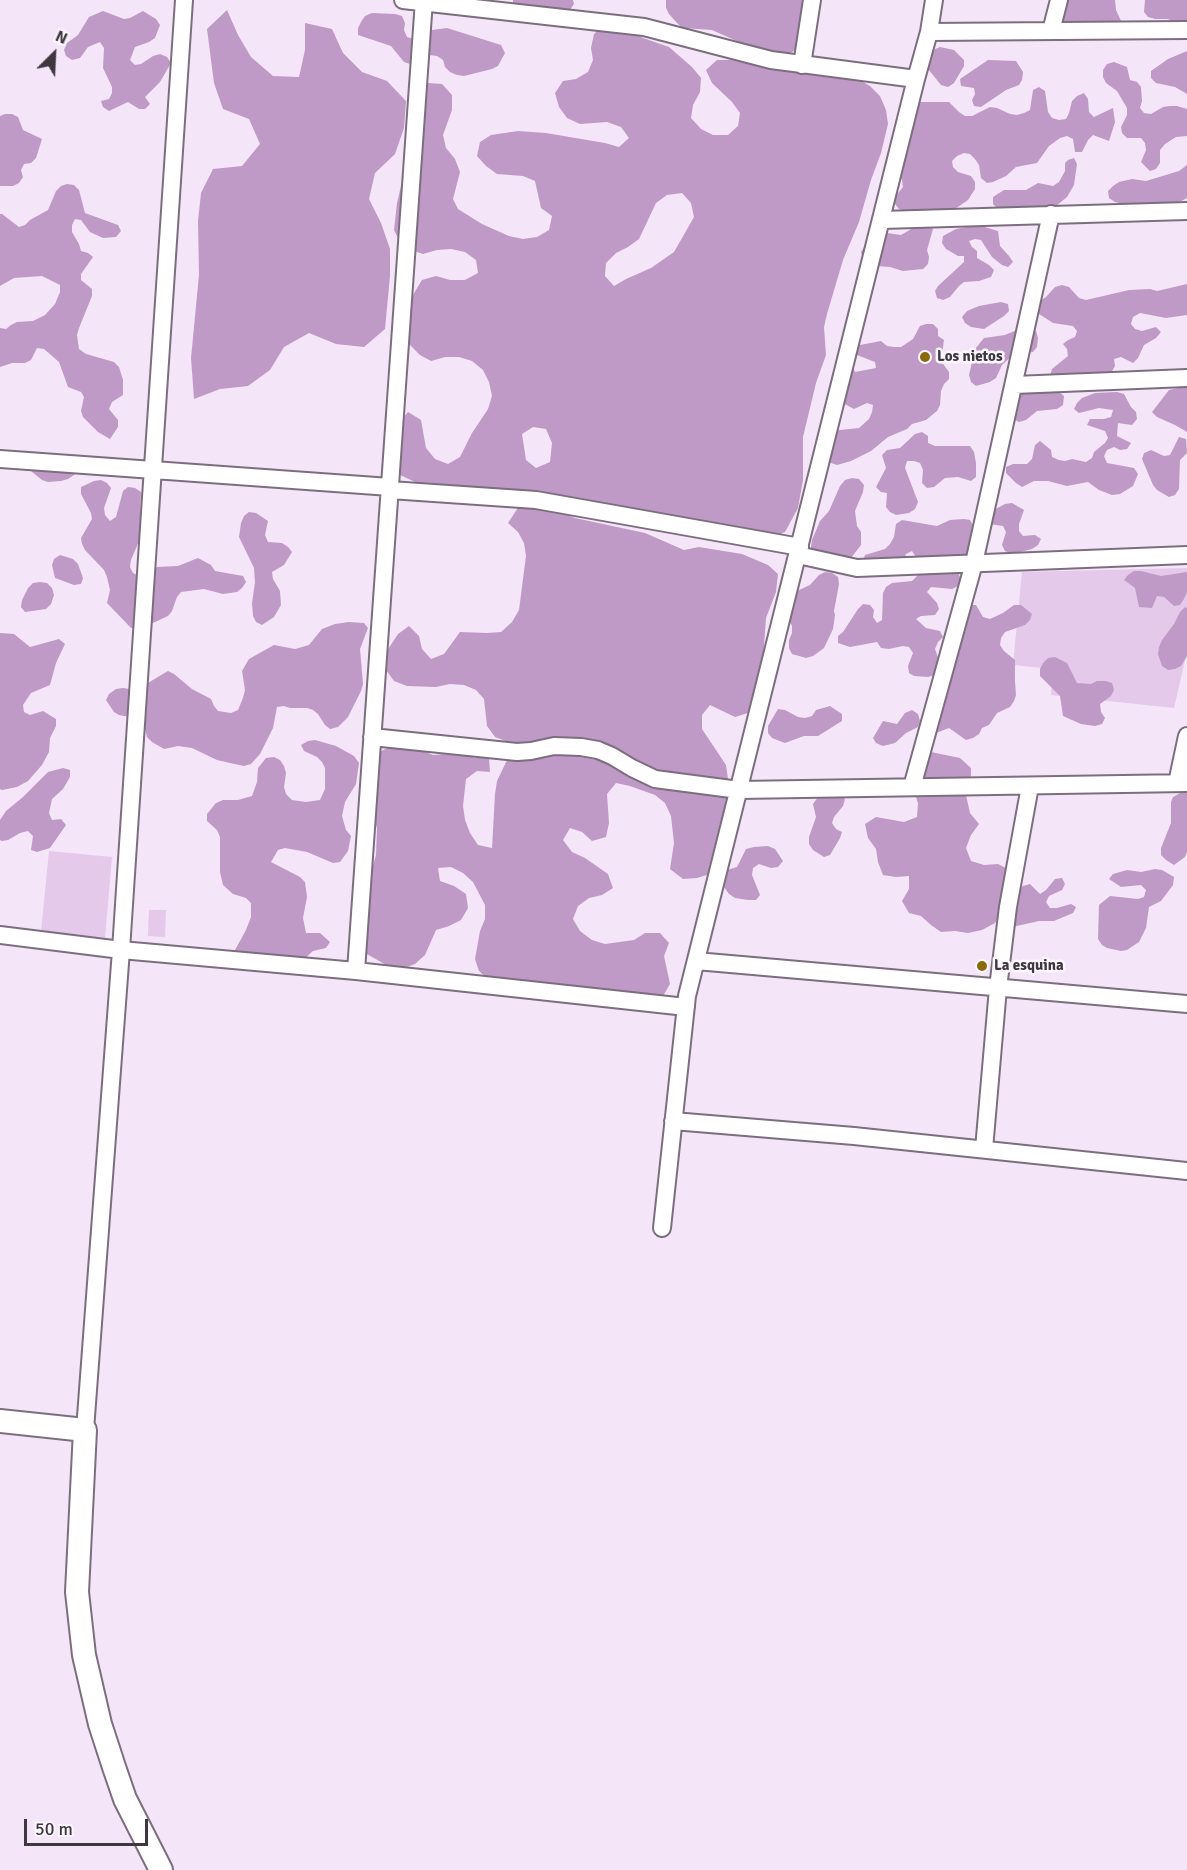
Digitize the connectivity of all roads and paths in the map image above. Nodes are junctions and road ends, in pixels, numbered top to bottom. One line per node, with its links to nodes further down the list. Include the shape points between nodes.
1 (184, 0): 18 (street)
2 (403, 0): 6 (street)
3 (812, 0): 10 (street)
4 (934, 0): 9 (street)
5 (1059, 0): 8 (street)
6 (424, 1): 10 (street, via 644,27); 19 (street)
7 (1187, 30): 8 (street)
8 (1051, 31): 9 (street)
9 (929, 32): 11 (street)
10 (802, 65): 11 (street)
11 (916, 79): 14 (street)
12 (1187, 211): 13 (street)
13 (1051, 214): 14 (street); 16 (street)
14 (882, 220): 20 (street)
15 (1187, 378): 16 (street)
16 (1014, 385): 22 (street)
17 (0, 459): 18 (street)
18 (153, 470): 19 (street); 30 (street)
19 (390, 488): 20 (street, via 536,500); 24 (street)
20 (799, 551): 22 (street, via 857,568); 28 (street)
21 (1187, 555): 22 (street)
22 (974, 563): 27 (street)
23 (1187, 736): 25 (street)
24 (372, 737): 28 (street, via 517,752 554,746 581,747 612,756 655,779); 32 (street)
25 (1182, 783): 26 (street)
26 (1030, 786): 27 (street); 33 (street, via 1008,908)
27 (912, 787): 28 (street)
28 (739, 790): 31 (street)
29 (0, 935): 30 (street)
30 (121, 951): 32 (street); 41 (street)
31 (696, 961): 33 (street); 35 (street)
32 (356, 971): 35 (street)
33 (999, 988): 34 (street); 37 (street)
34 (1187, 1004)
35 (686, 1007): 36 (street)
36 (673, 1121): 37 (street); 39 (street)
37 (984, 1149): 38 (street)
38 (1187, 1171)
39 (662, 1228)
40 (0, 1420): 41 (street)
41 (86, 1431): 42 (street, via 77,1592 84,1655 100,1724 125,1799)
42 (161, 1870)

